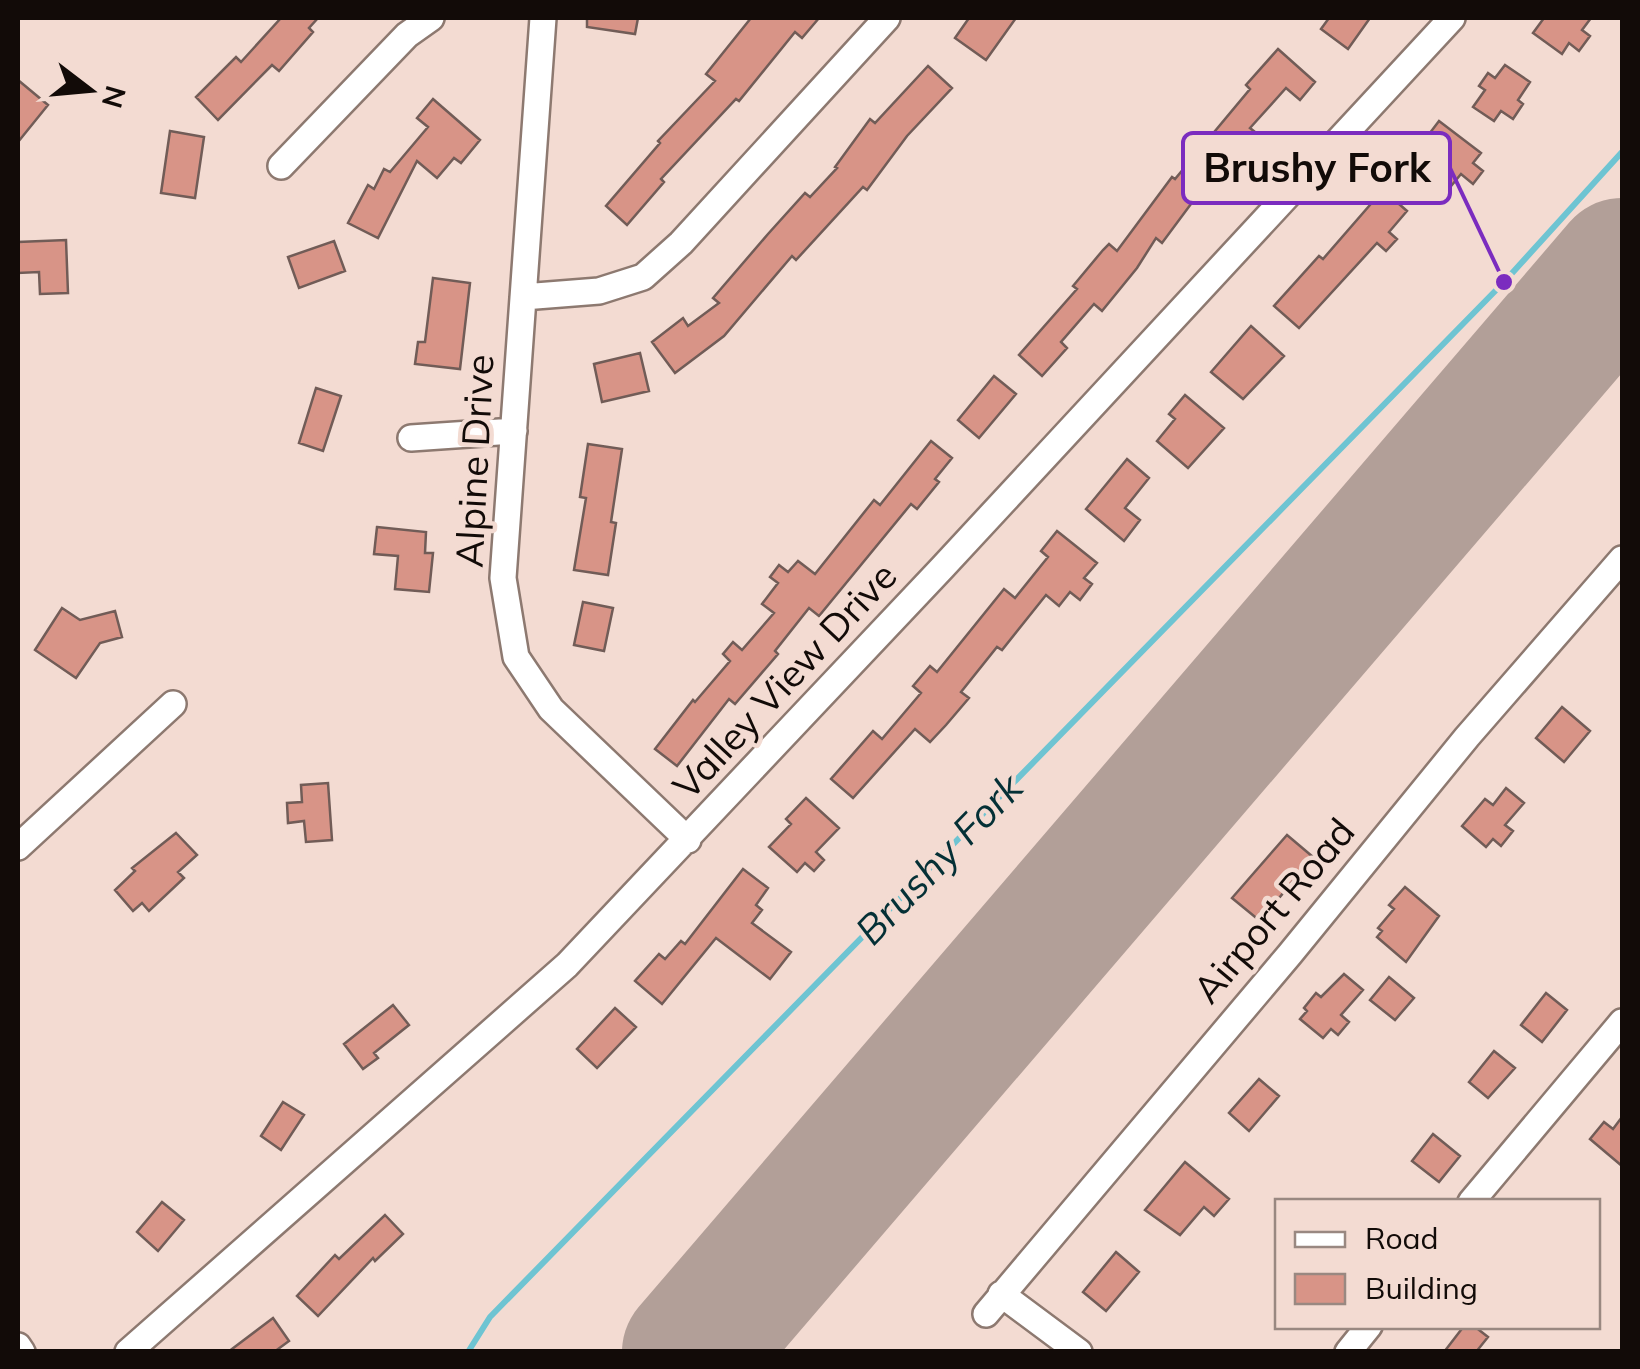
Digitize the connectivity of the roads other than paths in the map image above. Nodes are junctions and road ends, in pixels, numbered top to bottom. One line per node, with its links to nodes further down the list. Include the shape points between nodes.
1 (431, 18): 5 (street)
2 (542, 18): 6 (street, Alpine Drive)
3 (887, 18): 6 (street, via 681,244 643,277 599,291)
4 (1452, 18): 11 (street, Valley View Drive)
5 (281, 166)
6 (523, 297): 7 (street, Alpine Drive)
7 (514, 431): 8 (street); 11 (street, Alpine Drive, via 503,578 516,657 552,710)
8 (411, 438)
9 (1622, 559): 17 (street, Airport Road, via 993,1304)
10 (173, 704): 12 (street)
11 (688, 840): 16 (street, Valley View Drive, via 500,1027)
12 (18, 847)
13 (1622, 1022): 14 (street)
14 (1474, 1199)
15 (1366, 1329): 18 (street)
16 (128, 1352)
17 (1078, 1352)
18 (1348, 1352)

